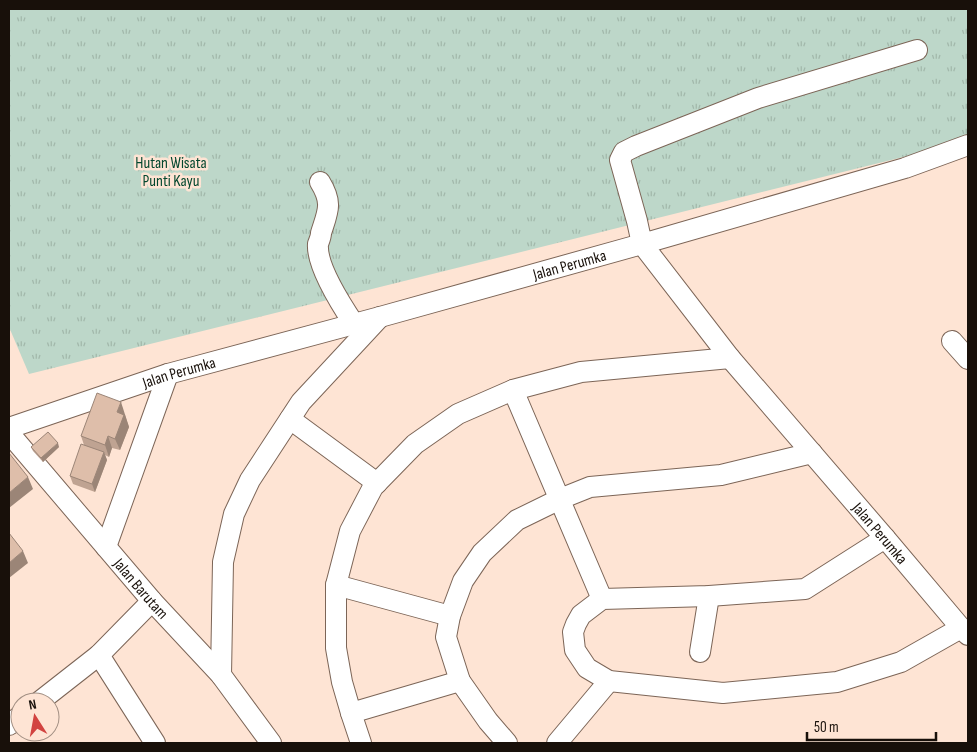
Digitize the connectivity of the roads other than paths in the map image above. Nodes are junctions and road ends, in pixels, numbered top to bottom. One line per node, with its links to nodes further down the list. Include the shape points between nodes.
1 (917, 50): 4 (street, via 758,98 624,152 620,160)
2 (968, 145): 4 (street, via 905,168)
3 (320, 182): 6 (street, via 328,200 318,244 322,266)
4 (642, 244): 5 (street, Jalan Perumka); 8 (street, Jalan Perumka)
5 (380, 317): 6 (street, Jalan Perumka); 12 (street, via 300,402)
6 (354, 324): 10 (street, Jalan Perumka)
7 (952, 341): 9 (street)
8 (730, 358): 11 (street, via 581,372); 15 (street, Jalan Perumka)
9 (968, 360)
10 (168, 374): 13 (street, Jalan Perumka); 19 (street)
11 (513, 390): 16 (street, via 458,414 416,444); 17 (street)
12 (290, 419): 16 (street); 28 (street, via 250,480 234,514 222,562)
13 (9, 428)
14 (9, 433): 19 (street, Jalan Barutam)
15 (812, 453): 17 (street, via 720,475 590,487); 18 (street, Jalan Perumka)
16 (377, 483): 20 (street, via 350,531)
17 (560, 499): 22 (street); 24 (street, via 517,520 482,553 463,581)
18 (885, 538): 21 (street, via 805,589); 25 (street, Jalan Perumka)
19 (106, 547): 23 (street, Jalan Barutam)
20 (336, 585): 24 (street); 32 (street, via 336,648)
21 (709, 596): 22 (street); 26 (street)
22 (602, 599): 30 (street, via 581,615 573,632 576,650 586,668)
23 (152, 601): 27 (street); 28 (street, Jalan Barutam)
24 (450, 616): 29 (street, via 446,637)
25 (964, 631): 30 (street, via 901,662 837,682 723,692)
26 (700, 652)
27 (99, 655): 31 (street); 33 (street)
28 (221, 674): 34 (street, Jalan Barutam)
29 (460, 681): 32 (street); 36 (street)
30 (610, 681): 37 (street)
31 (52, 692)
32 (350, 713): 35 (street)
33 (155, 743)
34 (271, 743)
35 (361, 743)
36 (508, 743)
37 (557, 743)

